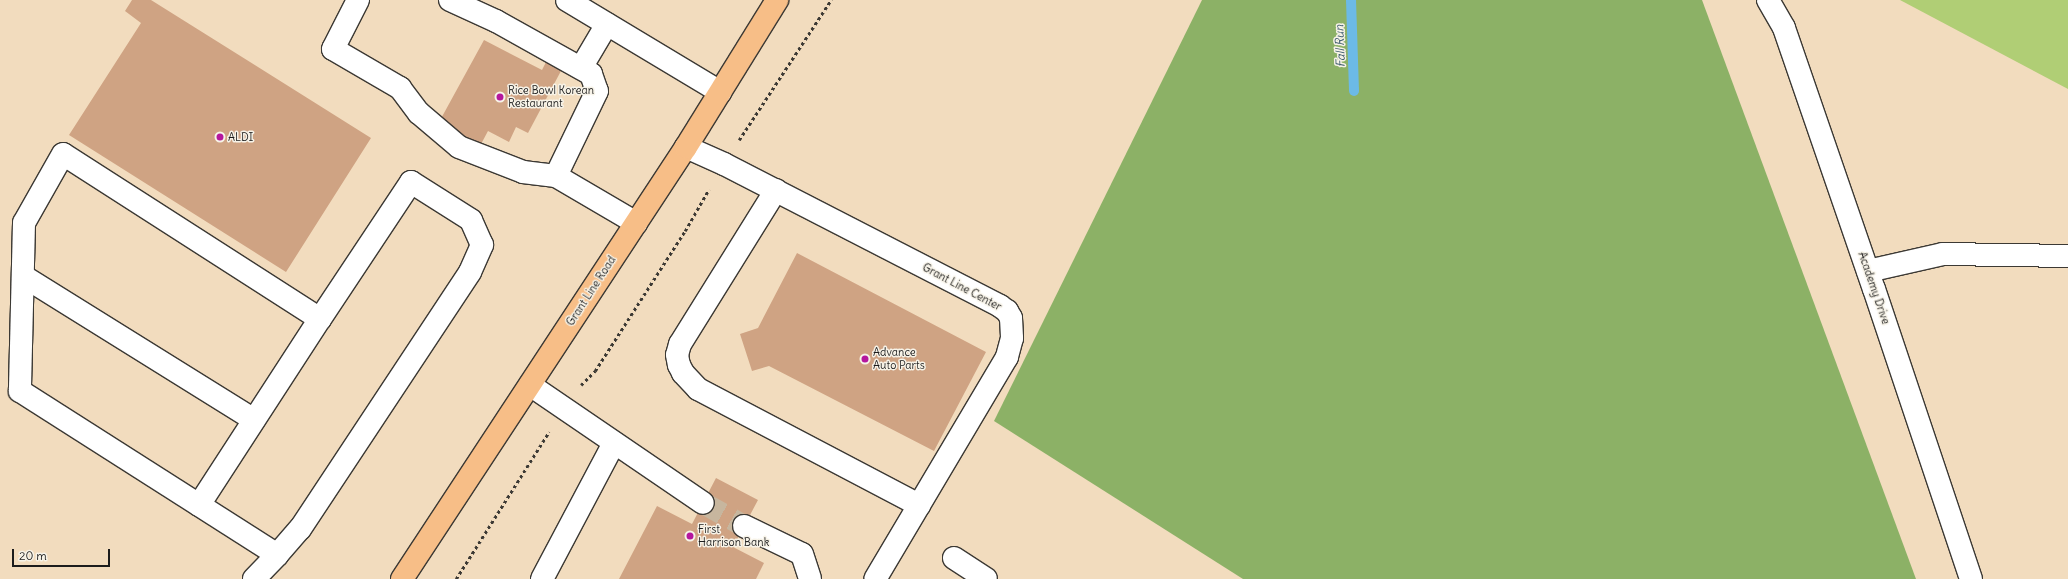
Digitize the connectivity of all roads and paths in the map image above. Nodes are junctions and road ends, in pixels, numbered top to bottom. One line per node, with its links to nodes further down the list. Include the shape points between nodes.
1 (358, 0): 12 (lane, via 333,49 400,88 419,113 459,147 523,172)
2 (450, 0): 8 (lane, via 496,21)
3 (776, 0): 9 (main road, Grant Line Road)
4 (831, 0): 11 (path)
5 (1768, 0): 16 (lane, Academy Drive, via 1784,28)
6 (582, 4): 7 (lane)
7 (607, 24): 8 (lane); 9 (lane)
8 (580, 68): 12 (lane, via 591,74 597,91)
9 (720, 92): 10 (main road, Grant Line Road)
10 (686, 147): 11 (lane, Grant Line Center); 14 (main road, Grant Line Road)
11 (724, 164): 13 (lane, Grant Line Center); 20 (path, via 685,231 599,365 577,388)
12 (556, 176): 14 (lane)
13 (776, 190): 25 (lane, Grant Line Center, via 1000,306 1011,318 1012,338 1007,357); 25 (lane, via 680,344 677,355 679,365 698,389)
14 (636, 223): 19 (main road, Grant Line Road)
15 (2068, 256): 16 (lane, via 1943,254)
16 (1868, 271): 36 (lane, Academy Drive)
17 (22, 276): 18 (lane, via 24,223 63,154); 21 (lane); 24 (lane, via 20,391)
18 (320, 319): 21 (lane); 27 (lane, via 411,182 471,220 482,246 470,272 300,529)
19 (530, 385): 20 (lane); 30 (main road, Grant Line Road)
20 (564, 408): 22 (lane); 31 (path)
21 (254, 420): 24 (lane)
22 (614, 443): 23 (lane); 32 (lane)
23 (703, 504)
24 (199, 505): 27 (lane)
25 (919, 505): 34 (lane, Grant Line Center)
26 (744, 526): 33 (lane, via 802,554)
27 (277, 555): 29 (lane)
28 (954, 558): 35 (lane)
29 (254, 579)
30 (402, 579)
31 (456, 579)
32 (542, 579)
33 (810, 579)
34 (875, 579)
35 (986, 579)
36 (1971, 579)

